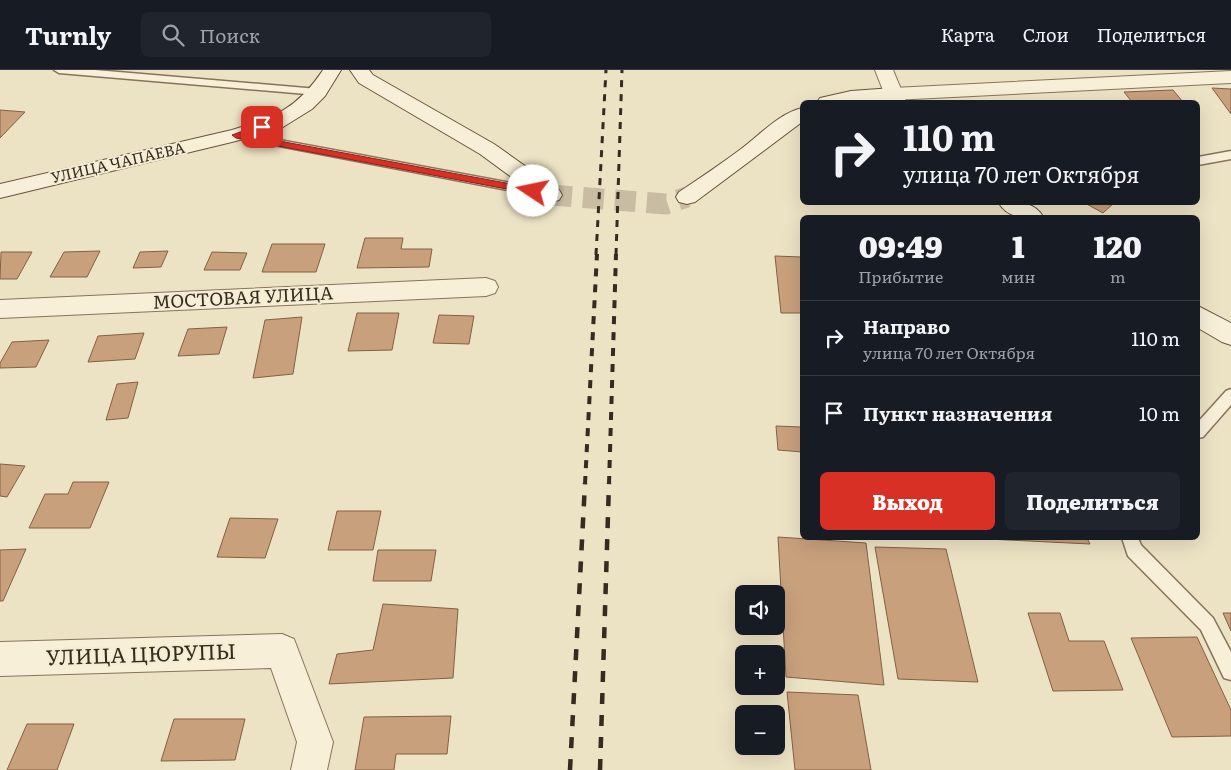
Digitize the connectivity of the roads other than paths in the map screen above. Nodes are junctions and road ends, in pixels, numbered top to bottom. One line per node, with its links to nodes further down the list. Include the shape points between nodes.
1 (60, 70): 7 (lane)
2 (332, 70): 7 (street, УЛИЦА ЧАПАЕВА)
3 (359, 70): 15 (street, via 366,79 487,149)
4 (884, 70): 8 (street)
5 (1139, 75): 6 (street); 8 (street)
6 (1231, 77)
7 (318, 92): 11 (street, УЛИЦА ЧАПАЕВА, via 305,105 276,123)
8 (896, 98): 9 (street, via 851,97)
9 (837, 100)
10 (800, 115): 16 (street)
11 (236, 135): 14 (street, УЛИЦА ЧАПАЕВА); 15 (lane)
12 (1231, 155): 13 (lane)
13 (1200, 161)
14 (0, 191)
15 (551, 195)
16 (687, 197)
17 (1014, 205): 18 (street)
18 (1028, 215)
19 (486, 287): 20 (street, МОСТОВАЯ УЛИЦА)
20 (0, 309)
21 (1200, 317): 22 (street)
22 (1231, 336)
23 (1231, 395): 24 (lane)
24 (1200, 430)
25 (1131, 540): 27 (lane, via 1134,550 1207,624)
26 (0, 659): 28 (street, УЛИЦА ЦЮРУПЫ, via 282,651 315,742)
27 (1231, 671)
28 (309, 770)

